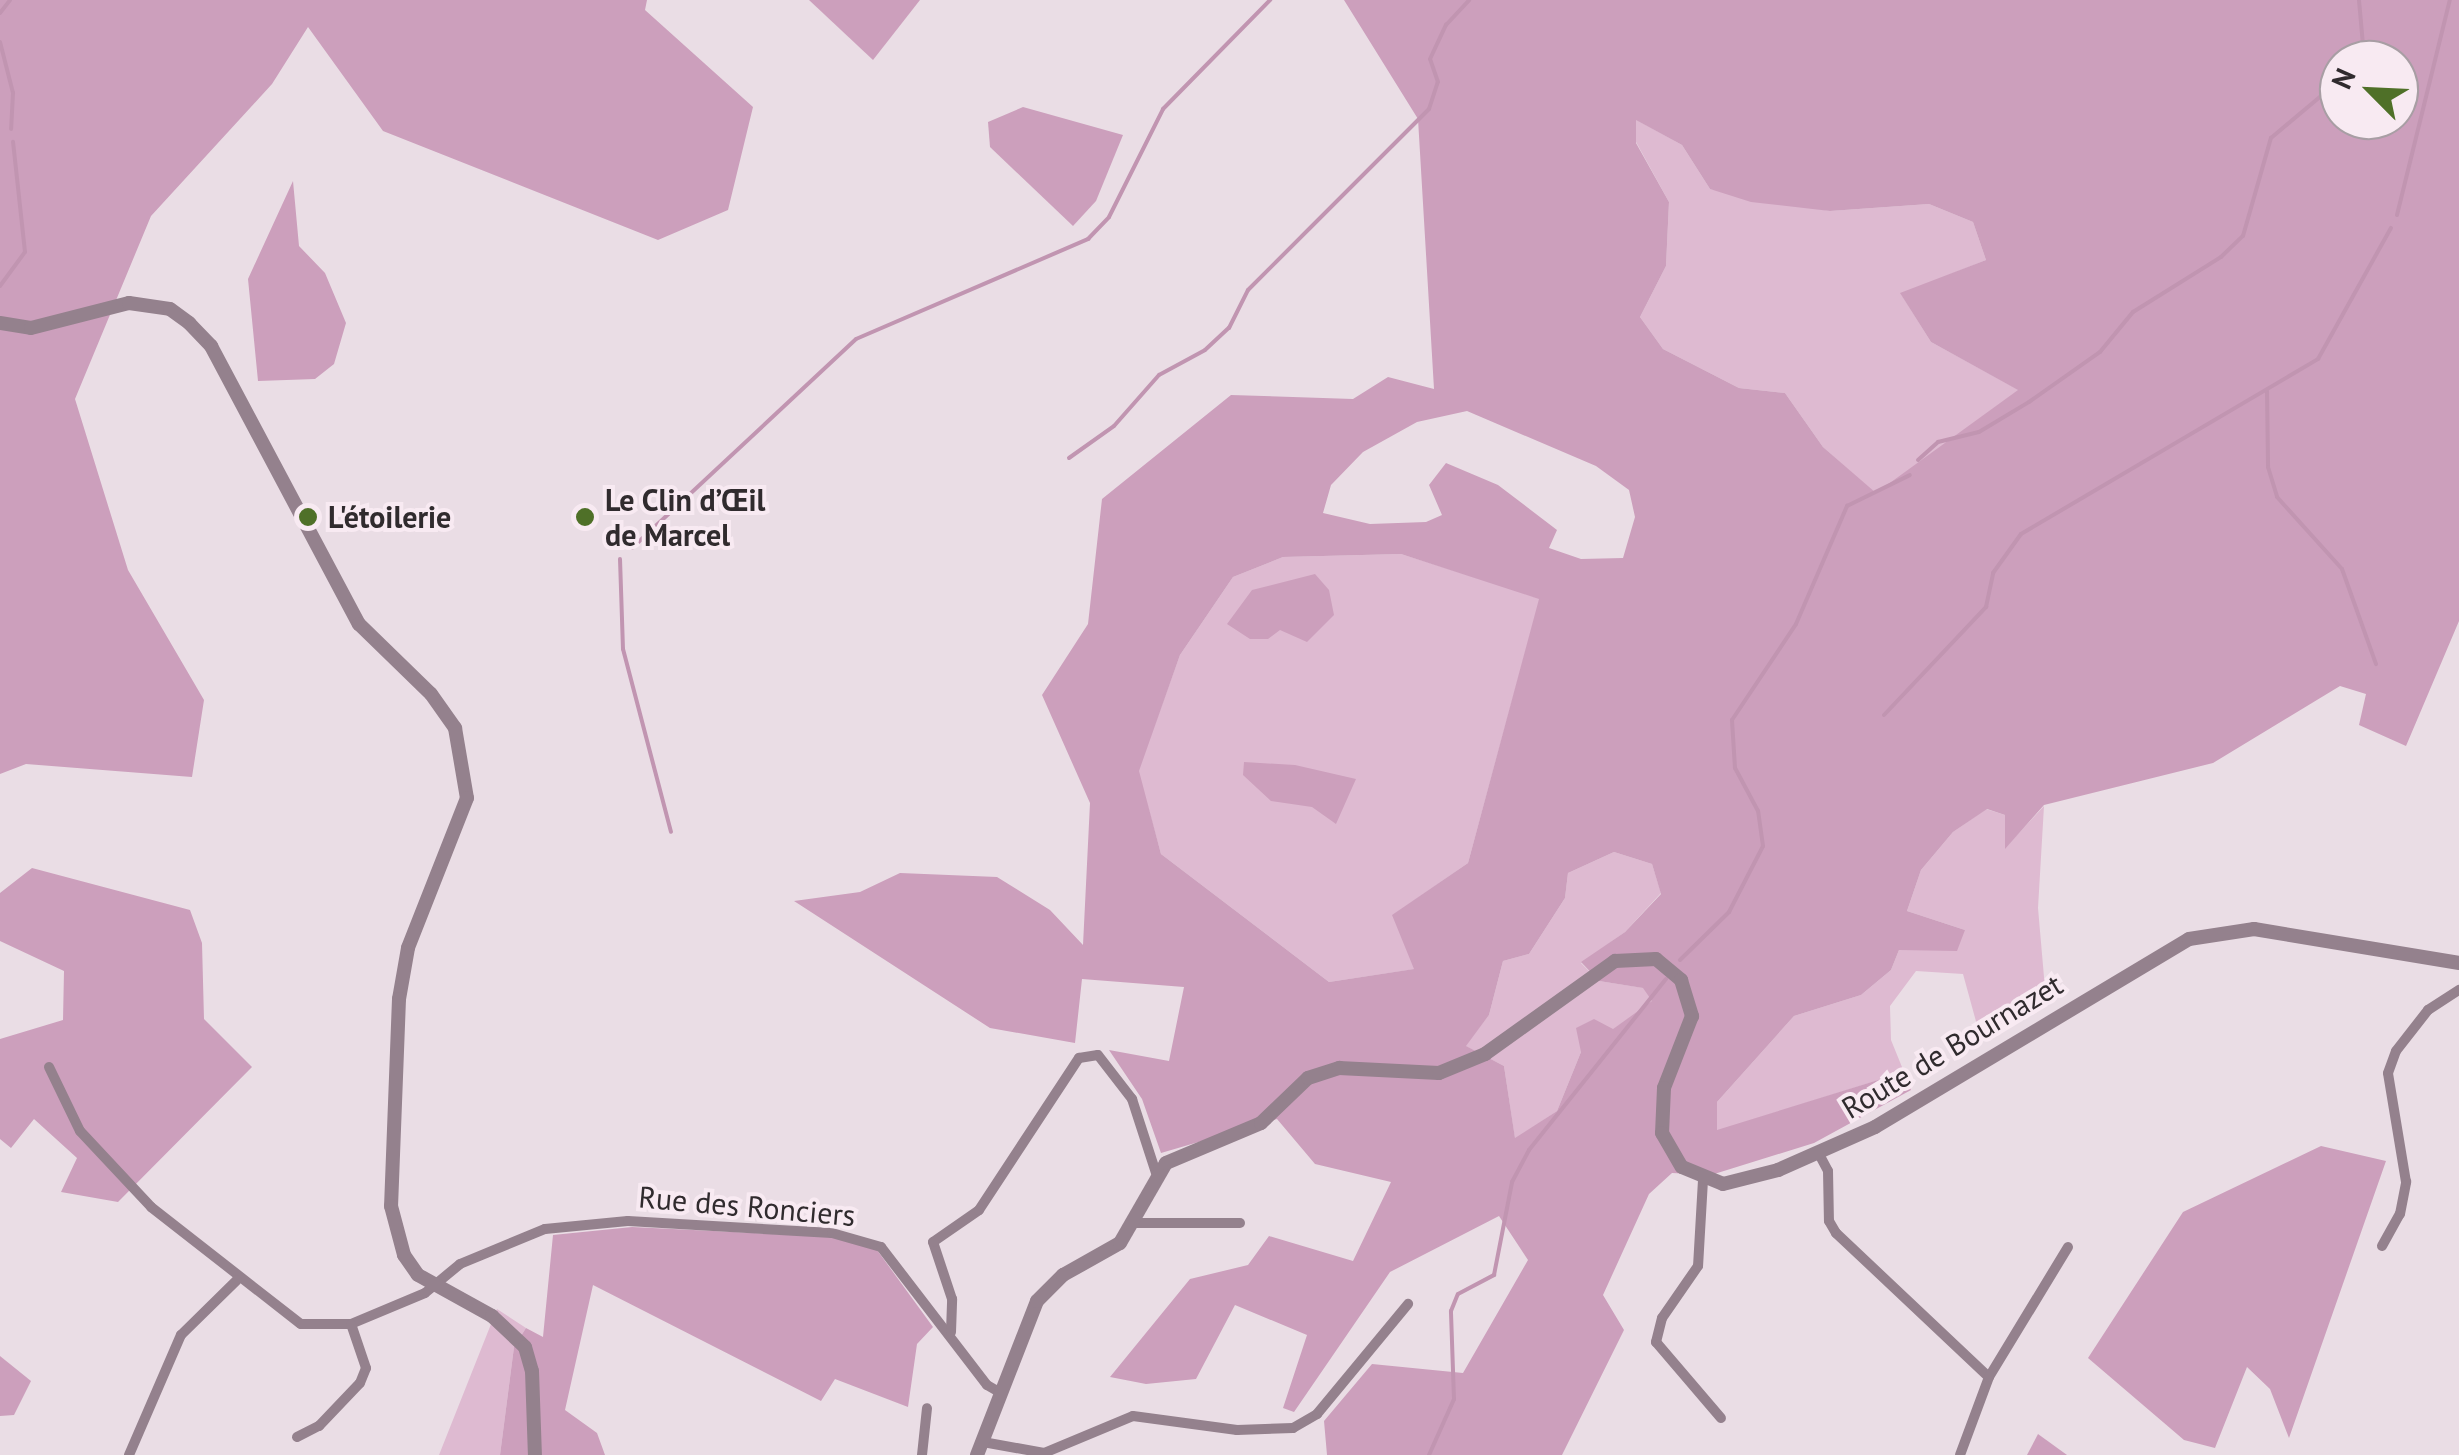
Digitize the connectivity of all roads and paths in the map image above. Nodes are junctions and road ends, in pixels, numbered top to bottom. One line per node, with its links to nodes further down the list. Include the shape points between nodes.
1 (0, 323): 13 (street, via 31,328 129,302 170,310 190,323 211,346 350,612 373,644 431,694 455,728 467,798 408,948 389,1176 404,1255)
2 (2459, 963): 5 (street, Route de Bournazet, via 2254,929 2189,939)
3 (2459, 990): 10 (street, via 2428,1010 2396,1051 2388,1073 2406,1182 2400,1214)
4 (49, 1067): 12 (street, via 80,1131 151,1207)
5 (1819, 1154): 7 (street, Route de Bournazet, via 1736,1182); 17 (street, via 1828,1171 1829,1221 1836,1233)
6 (1156, 1173): 7 (street, via 1185,1151 1261,1123 1308,1078 1340,1068 1439,1073 1519,1036 1614,961 1638,956 1671,968 1692,1016 1664,1088 1662,1133 1682,1167); 8 (street); 16 (street, via 1132,1098 1091,1053 1079,1058 968,1222 933,1242 952,1299)
7 (1703, 1180): 20 (street, via 1698,1266 1662,1318 1656,1342)
8 (1134, 1223): 9 (street); 18 (street, via 1120,1242 1044,1290)
9 (1240, 1223)
10 (2382, 1246)
11 (2068, 1247): 17 (street)
12 (237, 1280): 15 (street, via 301,1324); 23 (street, via 180,1334)
13 (431, 1286): 15 (street, Rue des Ronciers); 16 (street, Rue des Ronciers, via 498,1246 585,1223 832,1234 880,1247); 24 (street, via 492,1316 524,1346 532,1371)
14 (1408, 1304): 22 (street, via 1316,1414 1294,1428 1237,1430 1133,1416 1044,1453)
15 (351, 1324): 21 (street, via 366,1368 360,1383 319,1426)
16 (951, 1332): 18 (street, Rue des Ronciers, via 987,1386)
17 (1989, 1377): 26 (street)
18 (1001, 1393): 22 (street)
19 (927, 1408): 25 (street)
20 (1721, 1418)
21 (297, 1437)
22 (980, 1448)
23 (129, 1455)
24 (534, 1455)
25 (922, 1455)
26 (1960, 1455)

